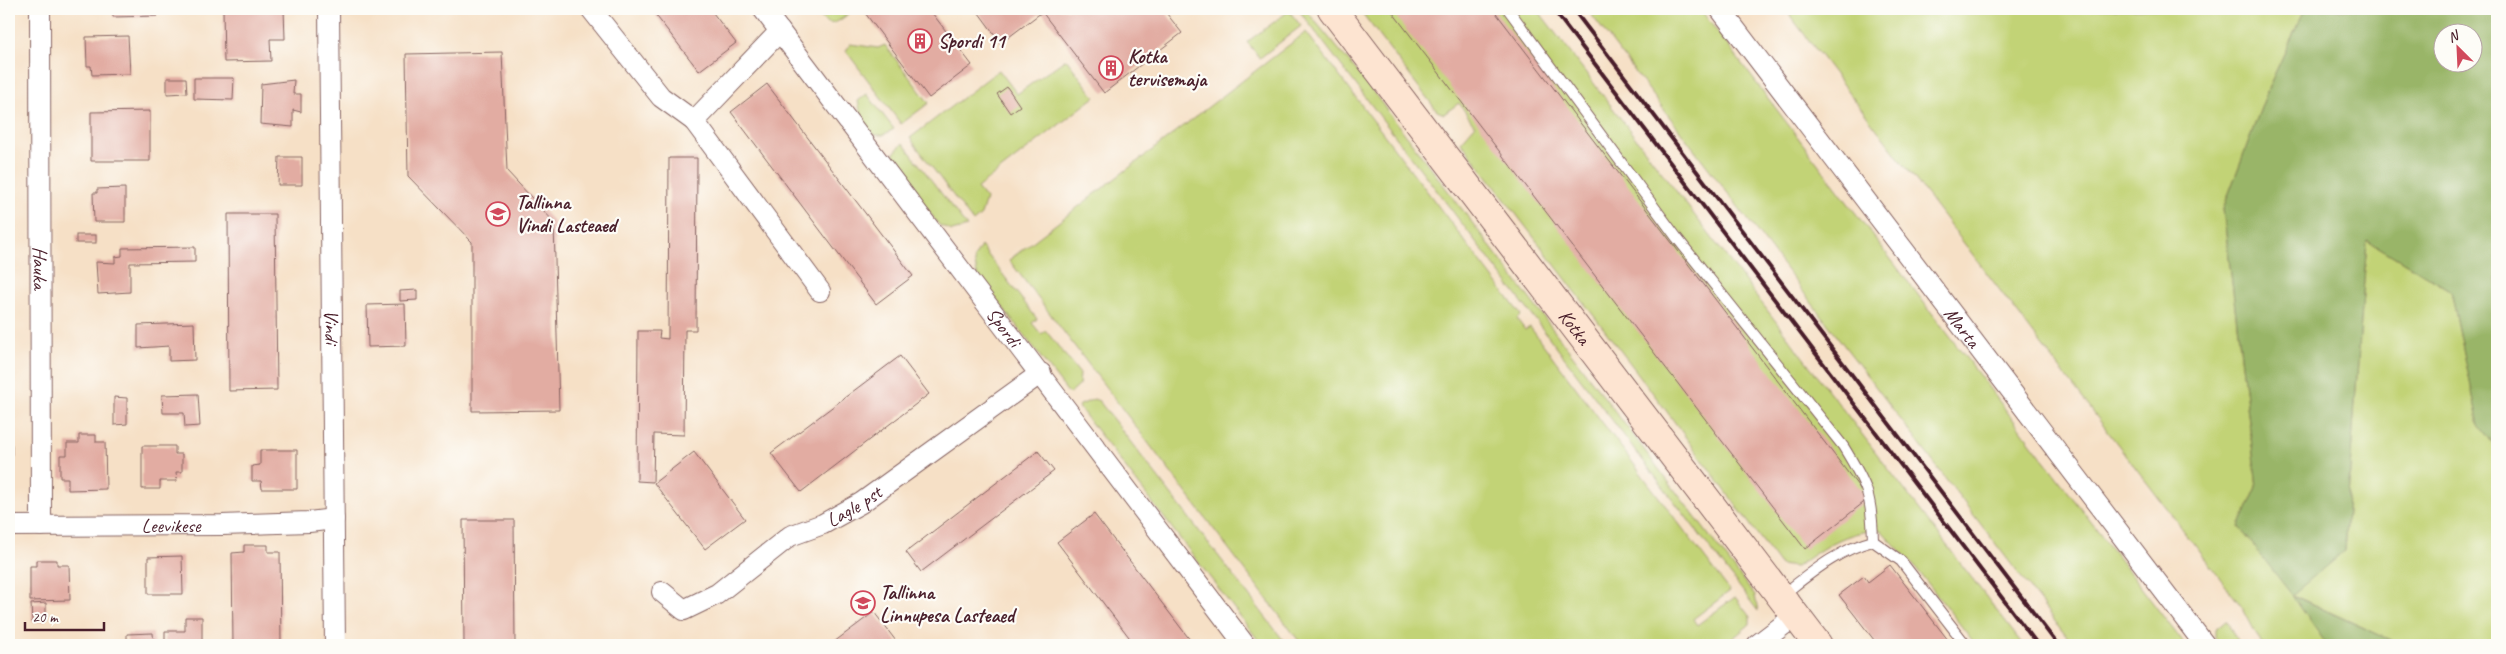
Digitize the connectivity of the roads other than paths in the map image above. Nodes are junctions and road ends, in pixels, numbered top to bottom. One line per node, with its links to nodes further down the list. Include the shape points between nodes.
1 (40, 9): 14 (street, Hauka)
2 (329, 9): 12 (street, Vindi)
3 (591, 9): 9 (street, via 661,97)
4 (763, 9): 8 (street, Spordi)
5 (1332, 9): 17 (street, Kotka)
6 (1508, 9): 15 (lane, via 1677,238 1843,446 1864,481 1872,508)
7 (1720, 9): 23 (street, Marta)
8 (780, 32): 9 (street); 11 (street, Spordi)
9 (694, 120): 10 (street)
10 (820, 291)
11 (1041, 373): 16 (street, Lagle pst, via 860,503 823,524 790,536 717,594 684,610); 19 (street, Spordi)
12 (334, 519): 14 (street, Leevikese, via 251,524); 18 (street, Vindi)
13 (9, 526): 14 (street, Leevikese)
14 (40, 526)
15 (1873, 541): 17 (lane, via 1856,545 1824,562); 22 (lane, via 1901,561)
16 (662, 592)
17 (1788, 606): 20 (street); 21 (street, Kotka)
18 (335, 645)
19 (1245, 645)
20 (1757, 645)
21 (1818, 645)
22 (1966, 645)
23 (2205, 645)

